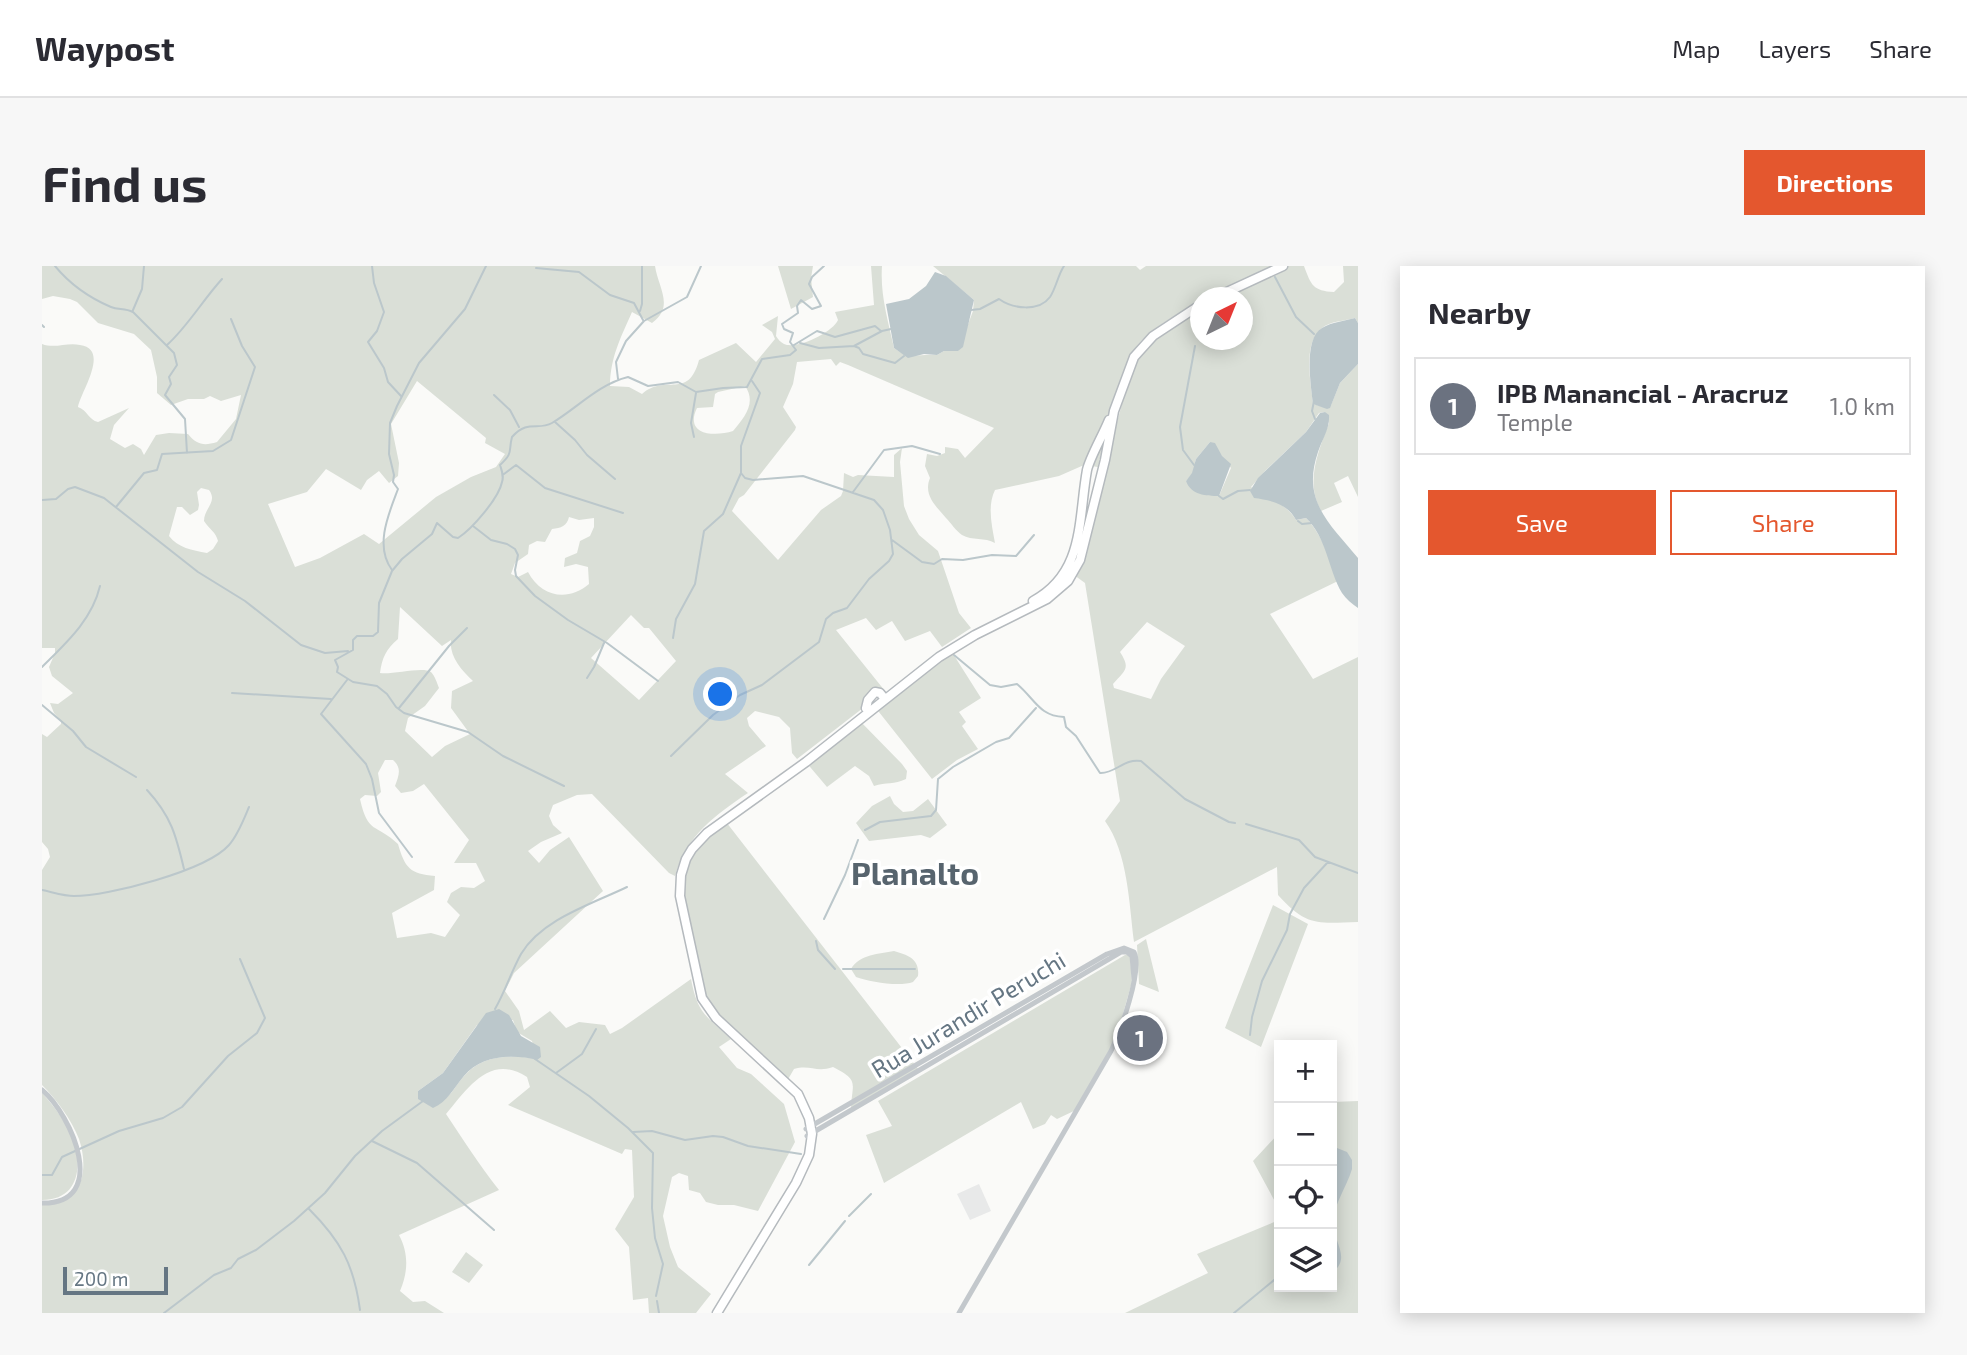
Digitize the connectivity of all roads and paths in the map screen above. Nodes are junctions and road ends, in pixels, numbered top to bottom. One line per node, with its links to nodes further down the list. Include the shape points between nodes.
1 (1283, 266): 2 (main road)
2 (1238, 287)
3 (1190, 311): 4 (main road, via 1143,345 1128,369)
4 (1114, 411): 5 (main road); 6 (main road)
5 (1093, 456): 6 (main road); 7 (main road)
6 (1105, 460): 8 (main road)
7 (1086, 482): 8 (main road); 9 (main road, via 1074,552 1057,583 1041,597 950,644)
8 (1099, 483): 9 (main road, via 1080,560 1063,587 946,652)
9 (883, 697): 11 (main road, via 784,779 704,836 692,849 681,875 680,903 702,998 716,1018 791,1086 806,1108); 11 (main road, via 873,693 866,708 771,784 703,830 683,856 676,882 677,912 699,1001 712,1020 789,1089)
10 (42, 1090): 12 (street, via 58,1107 75,1138 79,1176 68,1197)
11 (809, 1131): 13 (main road, via 793,1179); 14 (main road, via 809,1155 796,1183); 15 (street, Rua Jurandir Peruchi, via 1107,954 1121,948 1136,956 1134,979 1111,1051)
12 (42, 1203)
13 (711, 1313)
14 (717, 1313)
15 (959, 1313)

